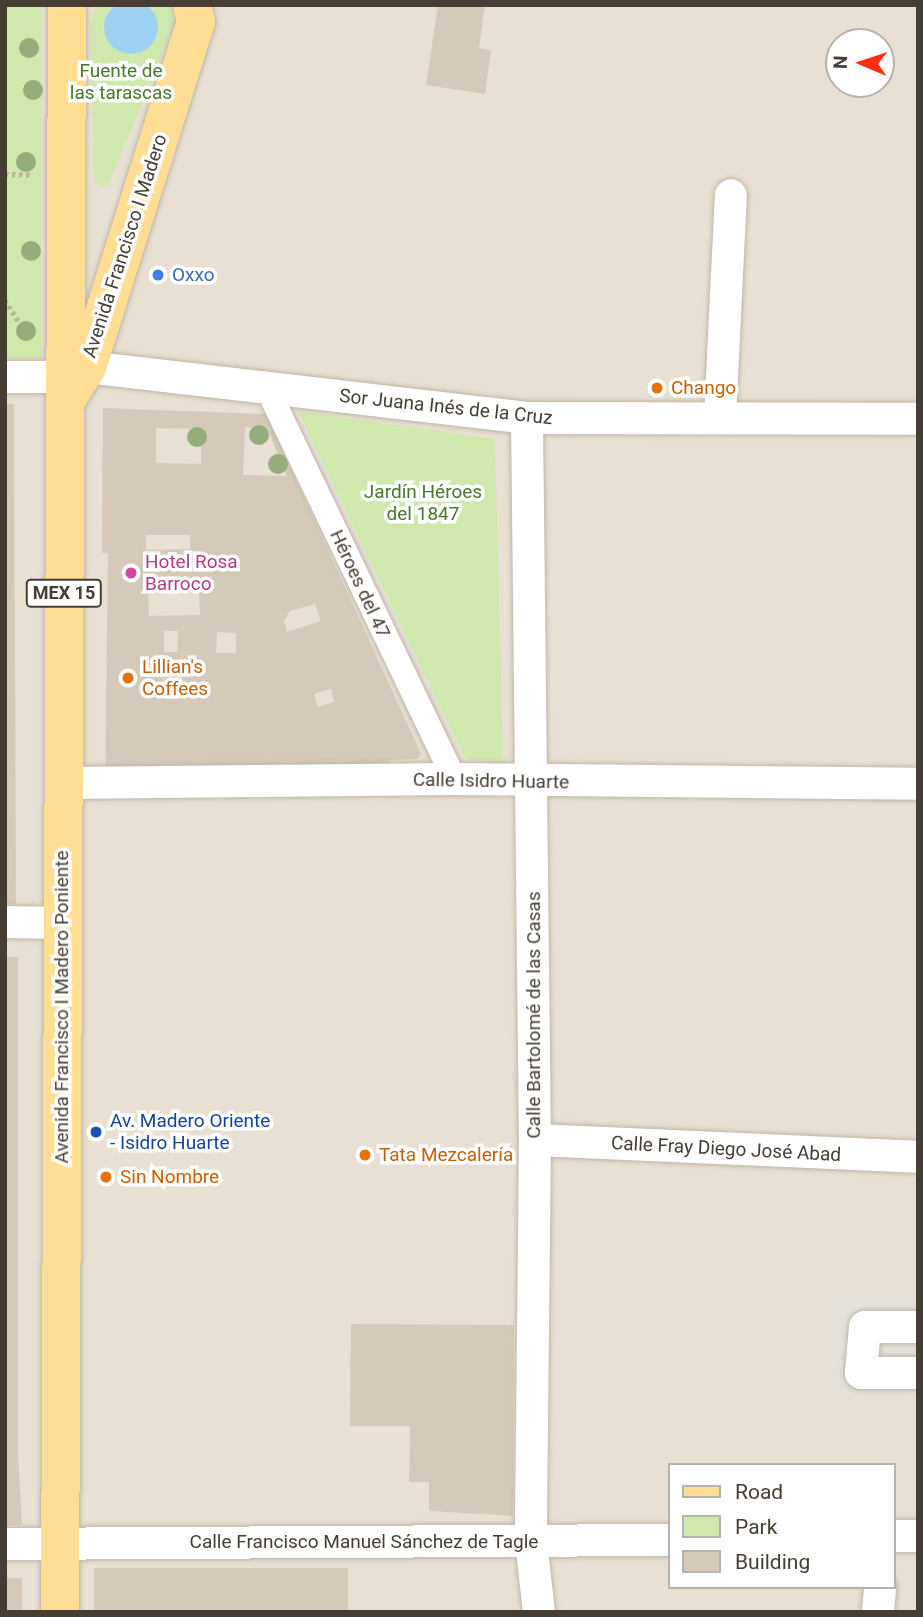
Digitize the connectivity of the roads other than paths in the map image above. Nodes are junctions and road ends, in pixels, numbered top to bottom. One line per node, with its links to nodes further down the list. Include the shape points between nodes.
1 (67, 5): 5 (main road, Avenida Francisco I Madero / MEX 15)
2 (199, 11): 5 (main road, Avenida Francisco I Madero / MEX 15)
3 (731, 195): 8 (street)
4 (5, 377): 5 (street, Sor Juana Inés de la Cruz)
5 (71, 382): 6 (street, Sor Juana Inés de la Cruz); 12 (main road, Avenida Francisco I Madero Poniente / MEX 15)
6 (267, 388): 7 (street, Sor Juana Inés de la Cruz); 10 (street, Héroes del 47)
7 (527, 418): 8 (street, Sor Juana Inés de la Cruz); 11 (street, Calle Bartolomé de las Casas)
8 (720, 418): 9 (street, Sor Juana Inés de la Cruz)
9 (918, 419)
10 (454, 779): 11 (street, Calle Isidro Huarte); 12 (street, Calle Isidro Huarte)
11 (532, 781): 13 (street, Calle Isidro Huarte); 16 (street, Calle Bartolomé de las Casas)
12 (63, 783): 15 (main road, Avenida Francisco I Madero Poniente / MEX 15)
13 (918, 784)
14 (5, 922): 15 (street)
15 (63, 923): 25 (main road, Avenida Francisco I Madero Poniente / MEX 15)
16 (535, 1140): 17 (street, Calle Fray Diego José Abad); 23 (street, Calle Bartolomé de las Casas)
17 (918, 1157)
18 (918, 1327): 19 (street, via 865,1327 860,1373)
19 (918, 1373)
20 (895, 1536): 21 (street)
21 (918, 1536)
22 (668, 1540): 23 (street, Calle Francisco Manuel Sánchez de Tagle)
23 (531, 1542): 25 (street, Calle Francisco Manuel Sánchez de Tagle); 28 (street, Calle Bartolomé de las Casas)
24 (5, 1544): 25 (street, Calle Francisco Manuel Sánchez de Tagle)
25 (60, 1544): 27 (main road, Avenida Francisco I Madero Poniente / MEX 15)
26 (880, 1589): 29 (street)
27 (60, 1612)
28 (539, 1612)
29 (878, 1612)

